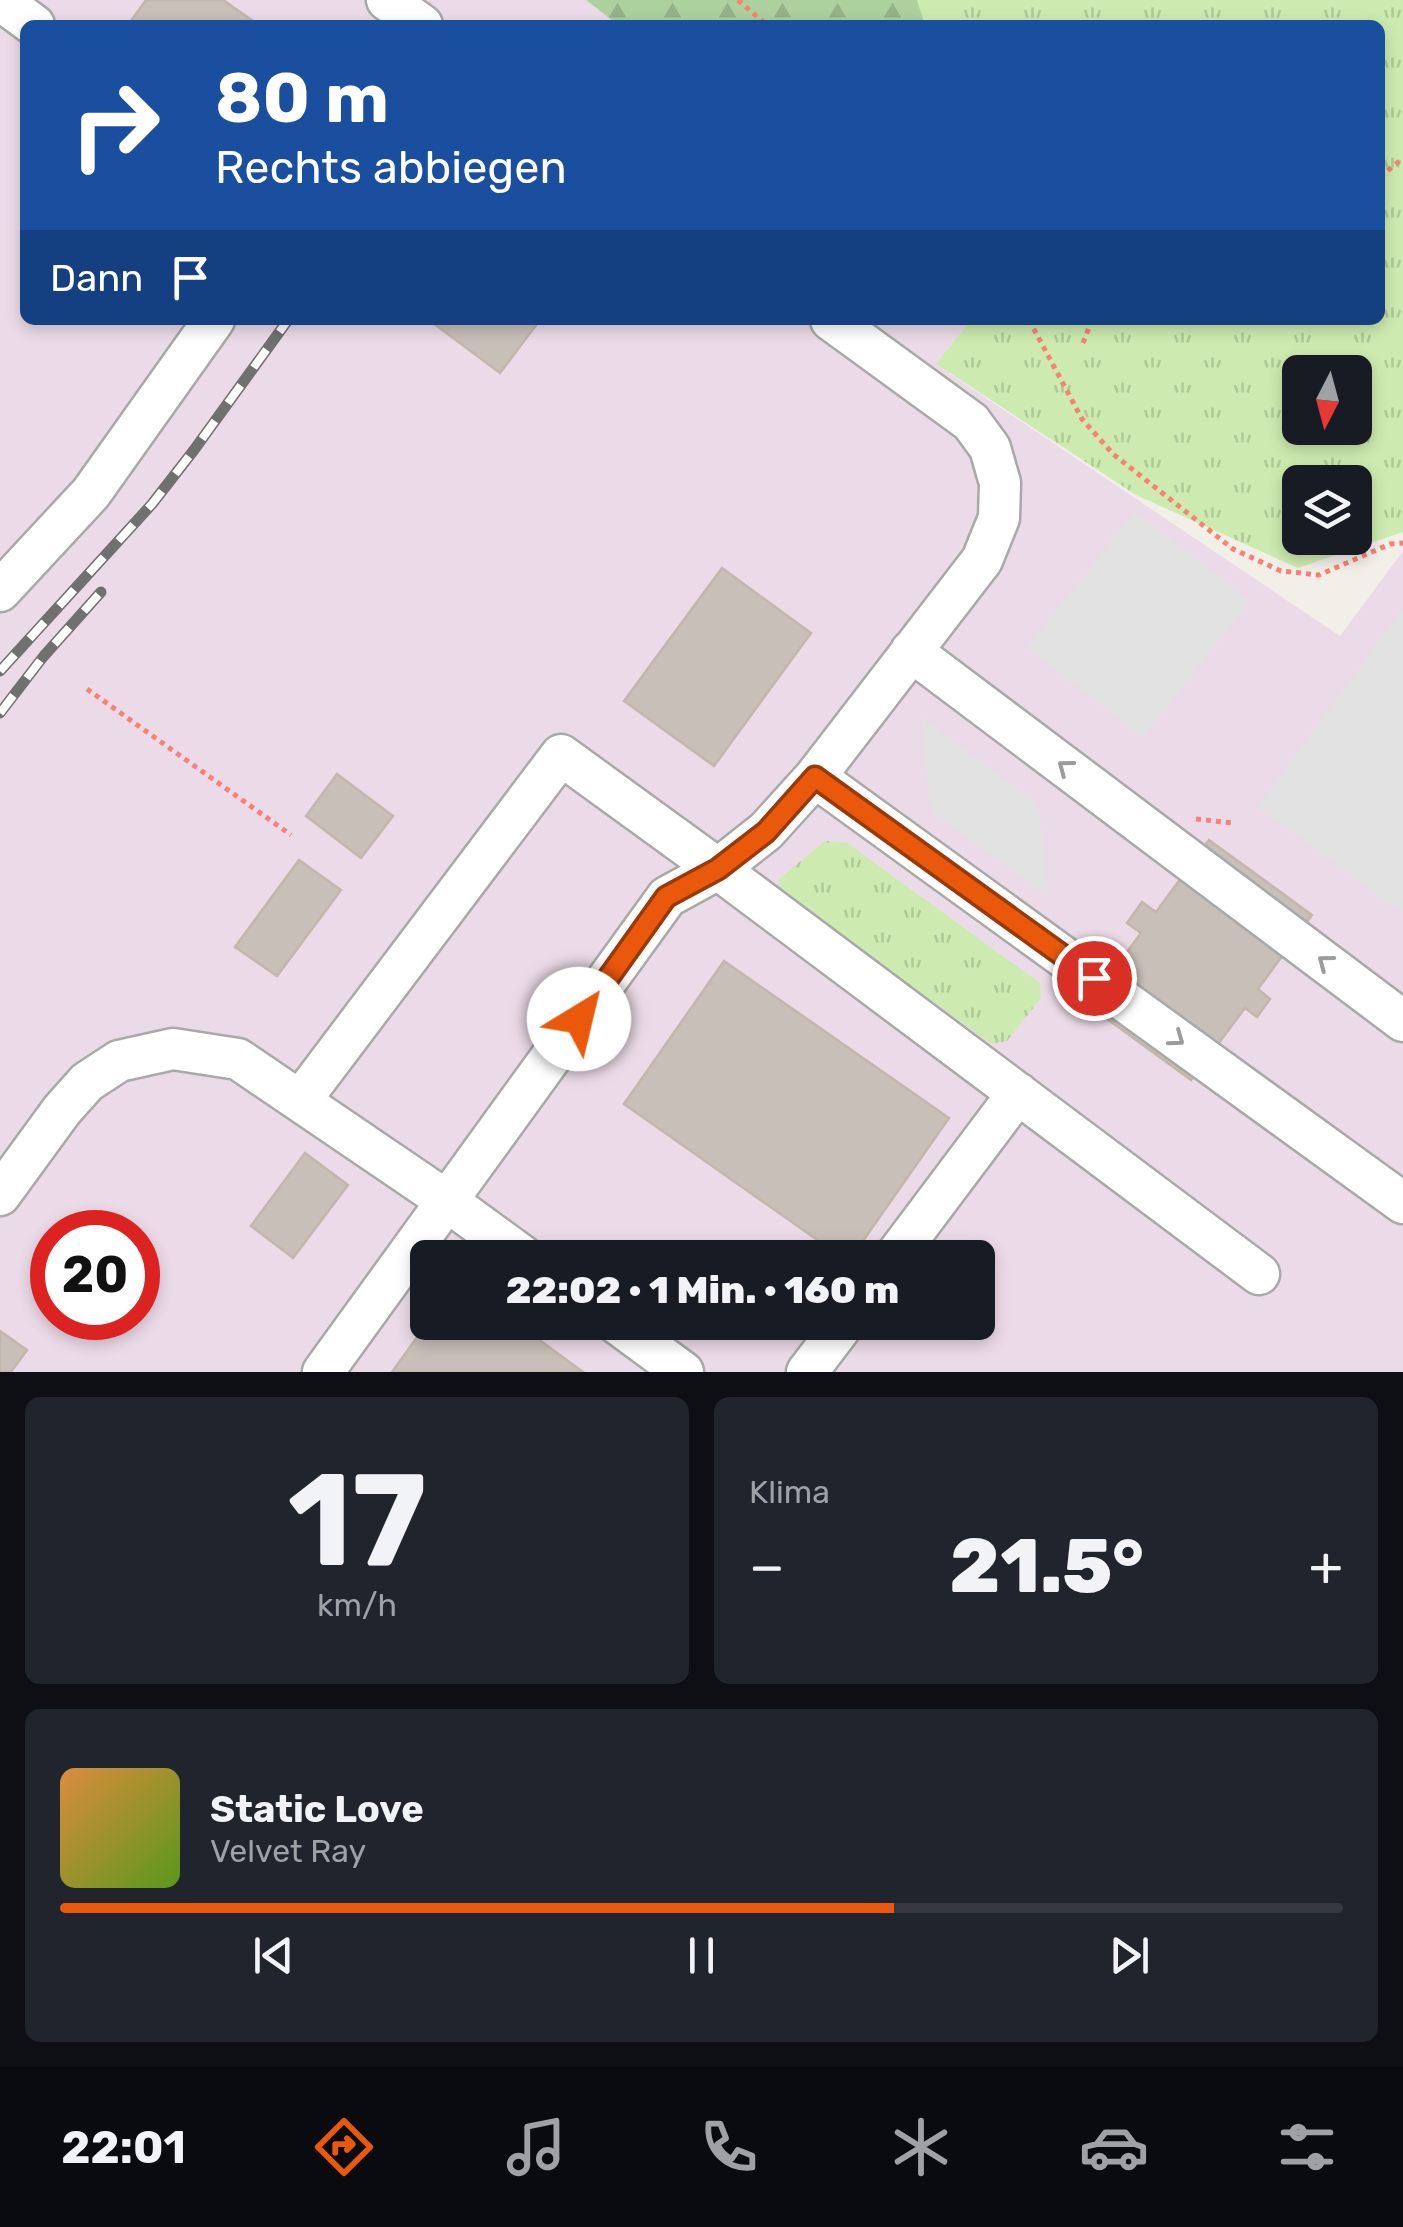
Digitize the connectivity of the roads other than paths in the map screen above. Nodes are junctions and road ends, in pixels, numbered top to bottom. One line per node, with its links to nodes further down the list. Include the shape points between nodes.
1 (0, 0): 3 (lane)
2 (388, 0): 4 (lane)
3 (27, 20)
4 (415, 20)
5 (210, 325): 7 (lane, via 91,494)
6 (838, 325): 8 (lane, via 971,422 990,448 1000,483 999,518 982,560)
7 (0, 590)
8 (912, 651): 9 (lane); 11 (lane, one-way to 8)
9 (815, 777): 10 (lane, via 766,832); 16 (lane, one-way to 16)
10 (718, 869): 12 (lane); 13 (lane, via 561,754); 15 (lane, via 666,897)
11 (1403, 1020)
12 (1018, 1093): 18 (lane); 19 (lane)
13 (300, 1101): 14 (lane, via 238,1059 173,1049 119,1061 62,1110); 15 (lane)
14 (0, 1195)
15 (447, 1201): 17 (lane); 22 (lane)
16 (1403, 1203)
17 (500, 1240)
18 (908, 1240)
19 (1259, 1274)
20 (639, 1340): 23 (lane)
21 (831, 1340): 24 (lane)
22 (323, 1372)
23 (683, 1372)
24 (807, 1372)

